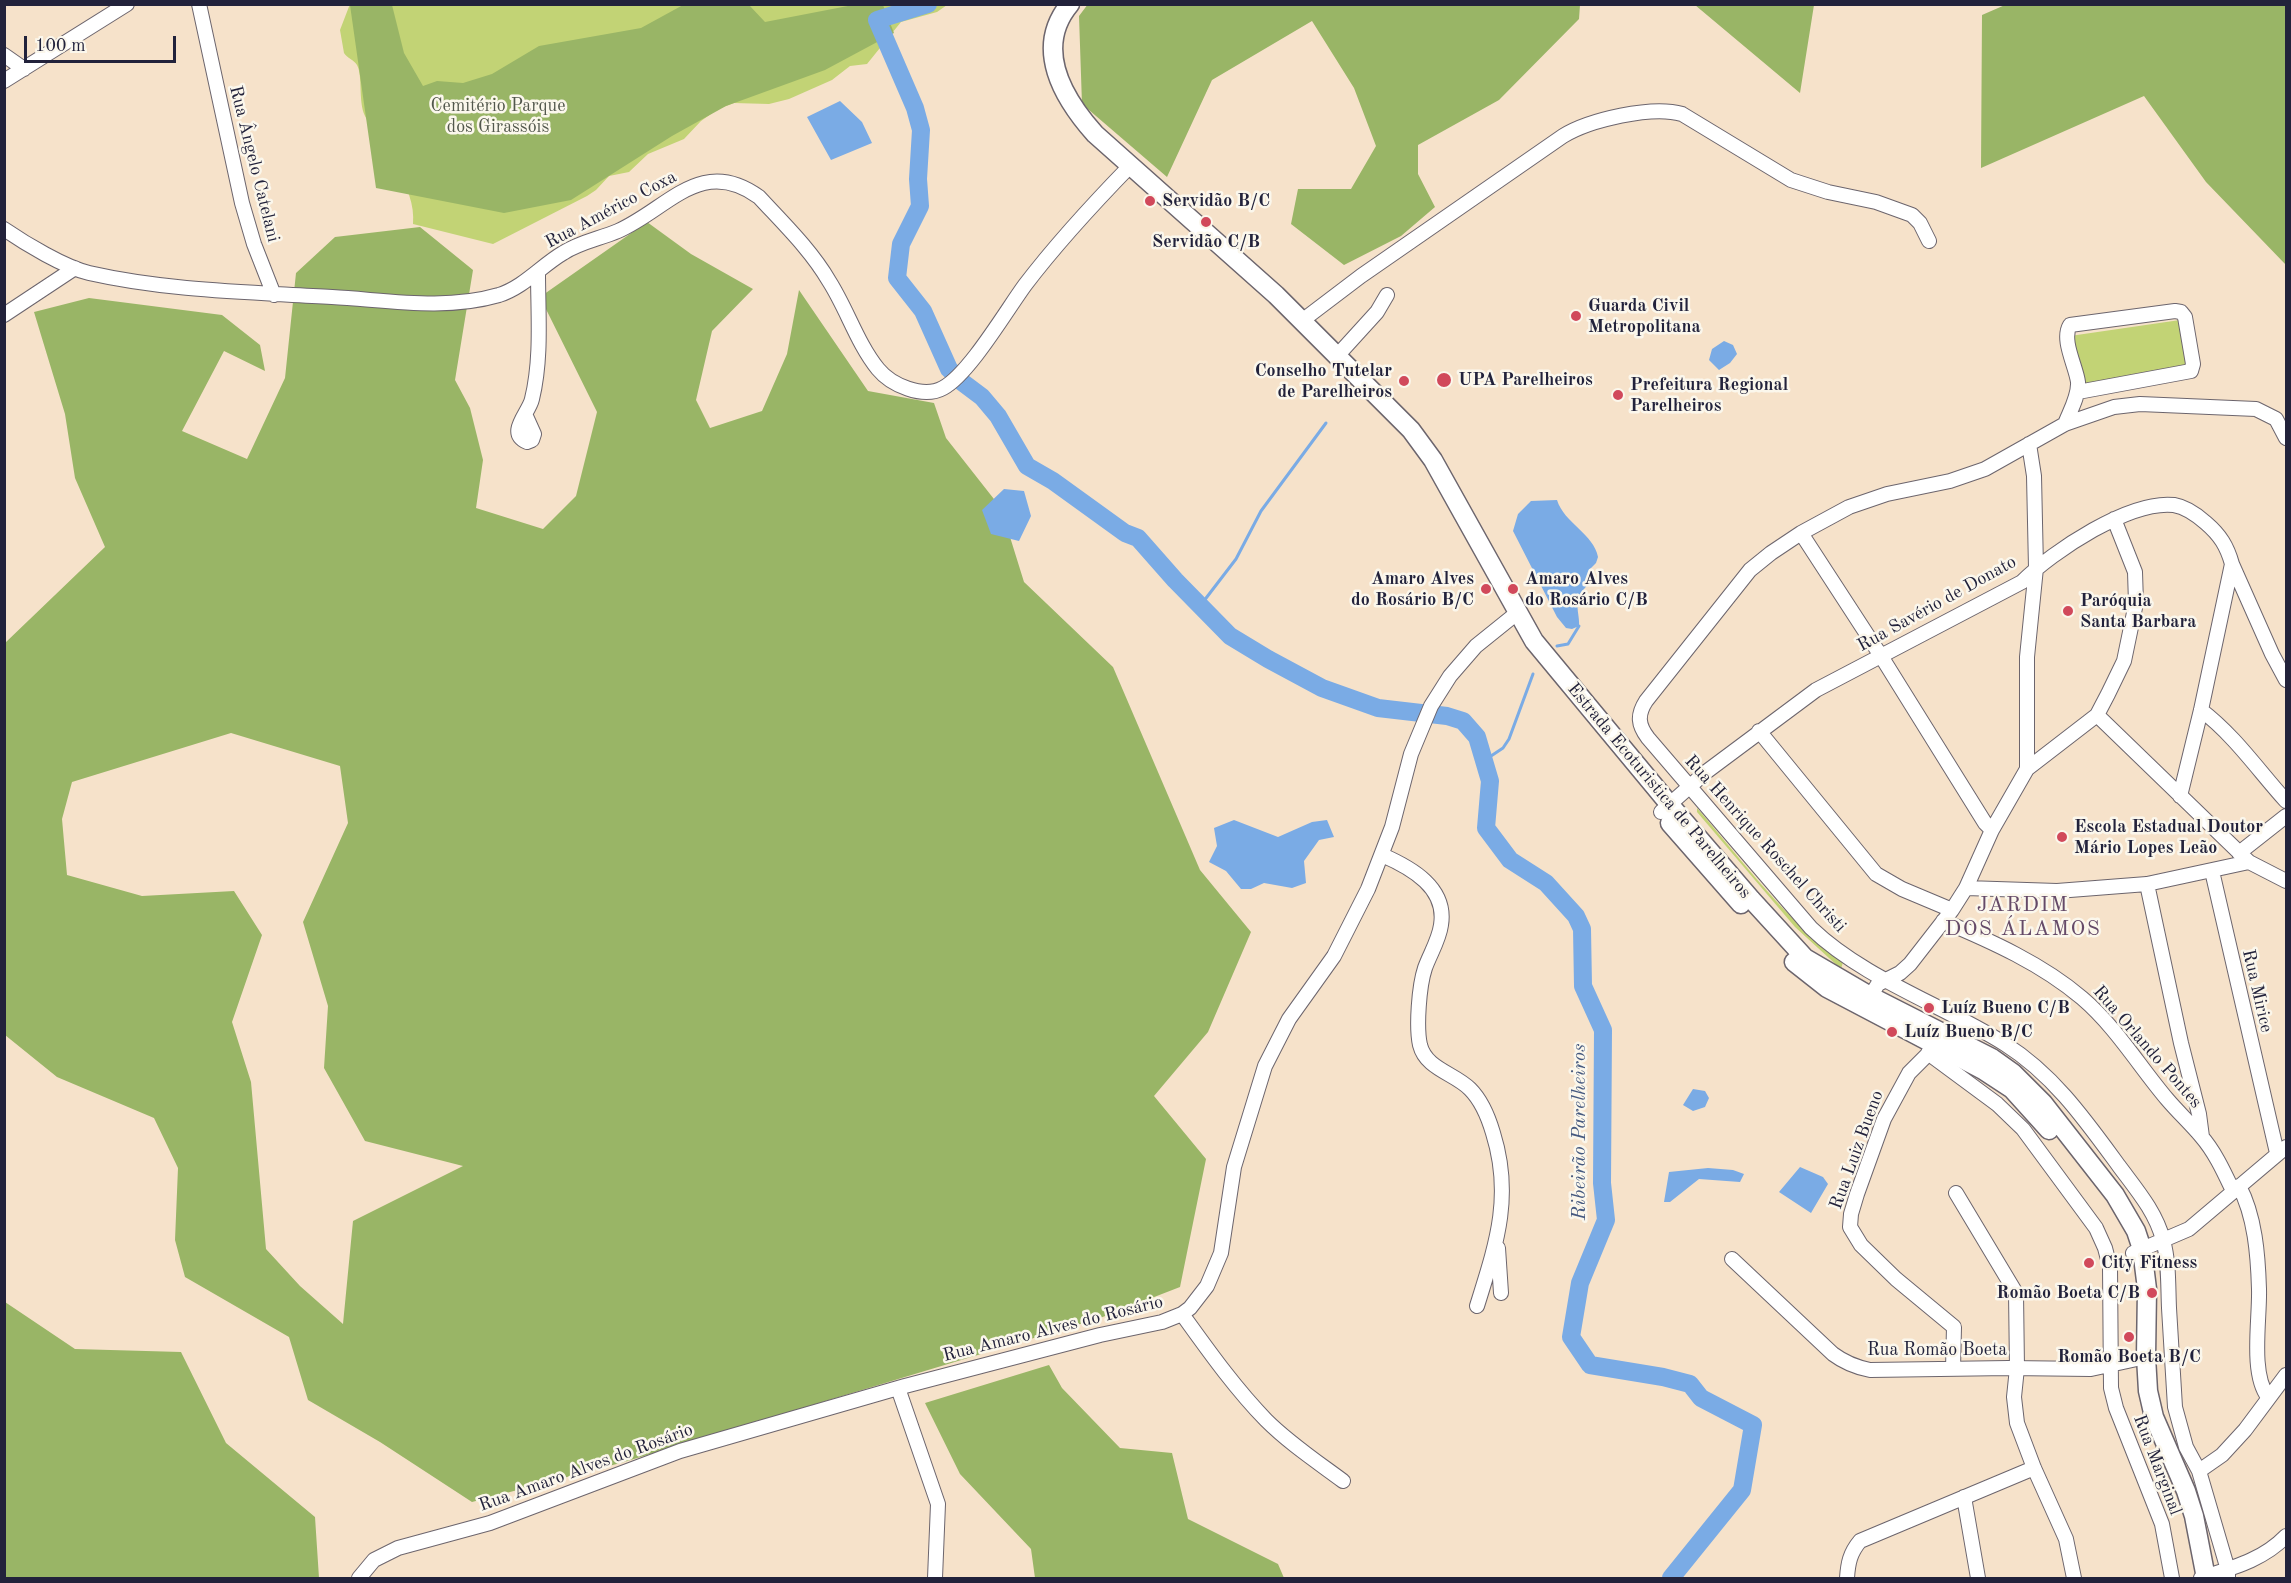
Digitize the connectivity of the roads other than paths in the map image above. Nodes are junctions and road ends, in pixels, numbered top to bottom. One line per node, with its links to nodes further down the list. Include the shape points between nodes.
1 (127, 4): 6 (street)
2 (199, 4): 14 (street, Rua Ângelo Catelani, via 242,204)
3 (1060, 4): 8 (main road, Estrada Ecoturistica de Parelheiros, via 1048,24 1044,46 1054,99 1084,138)
4 (1070, 4): 8 (main road, Estrada Ecoturistica de Parelheiros, via 1054,35 1057,75 1079,116)
5 (4, 55): 6 (street)
6 (24, 69): 7 (street)
7 (4, 81)
8 (1127, 169): 12 (street, Rua Américo Coxa, via 1027,284 962,373 941,390 927,393 892,382 879,370 827,277 759,197 732,182 717,181 688,188 618,231 562,253); 15 (main road, Estrada Ecoturistica de Parelheiros)
9 (4, 229): 11 (street, Rua Américo Coxa)
10 (1929, 241): 17 (street, via 1912,215 1791,180 1682,114 1646,113 1589,123 1563,136)
11 (75, 268): 14 (street, Rua Américo Coxa, via 178,286); 16 (street)
12 (538, 272): 14 (street, Rua Américo Coxa, via 500,294 417,305); 20 (street, via 537,370 532,400)
13 (1387, 294): 18 (street, via 1377,312)
14 (274, 295)
15 (1272, 298): 17 (main road, Estrada Ecoturistica de Parelheiros); 28 (main road, Estrada Ecoturistica de Parelheiros, via 1401,437 1423,466)
16 (4, 315)
17 (1303, 320): 18 (main road, Estrada Ecoturistica de Parelheiros)
18 (1337, 356): 28 (main road, Estrada Ecoturistica de Parelheiros, via 1406,424 1433,460)
19 (2078, 392): 19 (street, via 2067,338 2070,325 2164,312 2183,314 2191,371); 21 (street)
20 (525, 414)
21 (2065, 424): 22 (street, via 2114,407 2140,404 2256,409 2276,419); 23 (street)
22 (2286, 438)
23 (2029, 444): 25 (street, via 1984,469 1950,481 1863,501); 27 (street, via 2034,476)
24 (2114, 519): 26 (street, Rua Savério de Donato, via 2157,505 2184,508 2221,538); 27 (street, Rua Savério de Donato); 32 (street, via 2134,572 2136,603 2124,661)
25 (1801, 533): 29 (street); 35 (street, Rua Henrique Roschel Christi, via 1761,560 1728,596 1640,711 1639,722 1648,738)
26 (2232, 564): 30 (street, Rua Savério de Donato); 31 (street)
27 (2036, 568): 29 (street, Rua Savério de Donato, via 2022,582); 34 (street, via 2027,657)
28 (1512, 616): 38 (main road, Estrada Ecoturistica de Parelheiros, via 1544,674); 41 (street, Rua Amaro Alves do Rosário, via 1462,662 1431,706 1416,740)
29 (1881, 656): 33 (street, Rua Savério de Donato, via 1816,690); 40 (street)
30 (2286, 680)
31 (2201, 710): 36 (street); 37 (street, via 2240,746)
32 (2097, 715): 34 (street); 36 (street)
33 (1759, 731): 35 (street, Rua Savério de Donato); 47 (street, via 1876,874)
34 (2027, 769): 40 (street)
35 (1689, 786): 38 (street, Rua Savério de Donato); 49 (street, Rua Henrique Roschel Christi, via 1811,928 1839,951)
36 (2180, 796): 42 (street)
37 (2286, 801)
38 (1665, 808): 50 (main road, Estrada Ecoturistica de Parelheiros, via 1723,886 1794,963 1827,988)
39 (2286, 816): 42 (street)
40 (1992, 830): 46 (street)
41 (1382, 855): 60 (street, via 1428,883 1438,896 1441,927 1425,969 1419,1042 1427,1059 1473,1092 1488,1117 1502,1184); 66 (street, Rua Amaro Alves do Rosário, via 1334,956 1289,1020 1265,1066 1233,1170 1221,1253 1202,1293)
42 (2244, 858): 43 (street); 44 (street)
43 (2212, 871): 45 (street); 55 (street, Rua Mirice)
44 (2286, 881)
45 (2147, 884): 46 (street, via 2057,891); 54 (street)
46 (1966, 888): 47 (street)
47 (1952, 910): 48 (street)
48 (1943, 921): 49 (street, via 1910,964); 54 (street, Rua Orlando Pontes, via 2042,970 2083,999)
49 (1887, 980): 50 (street, via 1878,984); 52 (street, Rua Henrique Roschel Christi)
50 (1867, 1001): 51 (main road, Estrada Ecoturistica de Parelheiros)
51 (1934, 1040): 53 (main road, Estrada Ecoturistica de Parelheiros); 68 (street, Rua Marginal, via 2023,1129 2096,1227 2110,1267); 70 (street, Rua Luiz Bueno, via 1909,1073 1884,1119 1857,1194 1850,1227 1855,1239 1875,1259 1954,1327)
52 (2005, 1044): 53 (street); 58 (street, Rua Henrique Roschel Christi, via 2076,1108)
53 (1988, 1064): 59 (main road, Estrada Ecoturistica de Parelheiros, via 2031,1108)
54 (2202, 1137): 56 (street, Rua Orlando Pontes)
55 (2282, 1150): 56 (street)
56 (2236, 1189): 61 (street, via 2189,1230); 73 (street, Rua Orlando Pontes, via 2245,1199 2254,1236 2259,1287 2259,1375)
57 (1956, 1193): 69 (street, via 2016,1293)
58 (2156, 1222): 59 (street); 61 (street, Rua Henrique Roschel Christi)
59 (2131, 1233): 62 (main road, Estrada Ecoturistica de Parelheiros)
60 (1498, 1237): 64 (street); 65 (street)
61 (2163, 1241): 62 (street); 75 (street, Rua Henrique Roschel Christi, via 2168,1262 2175,1407 2186,1447)
62 (2137, 1251): 67 (main road, Estrada Ecoturistica de Parelheiros)
63 (1731, 1259): 70 (street, Rua Romão Boeta, via 1844,1363 1870,1370)
64 (1501, 1293)
65 (1477, 1306)
66 (1182, 1314): 72 (street, Rua Amaro Alves do Rosário); 76 (street, via 1267,1421)
67 (2140, 1359): 68 (street, Rua Romão Boeta); 86 (main road, Estrada Ecoturistica de Parelheiros, via 2154,1417 2188,1500)
68 (2112, 1364): 69 (street, Rua Romão Boeta, via 2091,1370); 85 (street, Rua Marginal, via 2111,1388 2116,1408 2162,1524)
69 (2017, 1368): 70 (street, Rua Romão Boeta); 74 (street, via 2017,1423)
70 (1953, 1369)
71 (2286, 1375): 73 (street)
72 (898, 1388): 80 (street, Rua Amaro Alves do Rosário, via 688,1448 496,1521 404,1545 374,1560); 81 (street, via 938,1504)
73 (2268, 1397): 75 (street, via 2238,1438)
74 (2034, 1468): 77 (street); 84 (street, via 2062,1529)
75 (2199, 1471): 79 (street, Rua Henrique Roschel Christi)
76 (1343, 1481)
77 (1964, 1497): 82 (street, via 1860,1541 1852,1551); 83 (street)
78 (2286, 1536): 79 (street, via 2266,1553)
79 (2228, 1574): 86 (street)
80 (359, 1578)
81 (935, 1578)
82 (1847, 1578)
83 (1978, 1578)
84 (2074, 1578)
85 (2172, 1578)
86 (2202, 1578)

